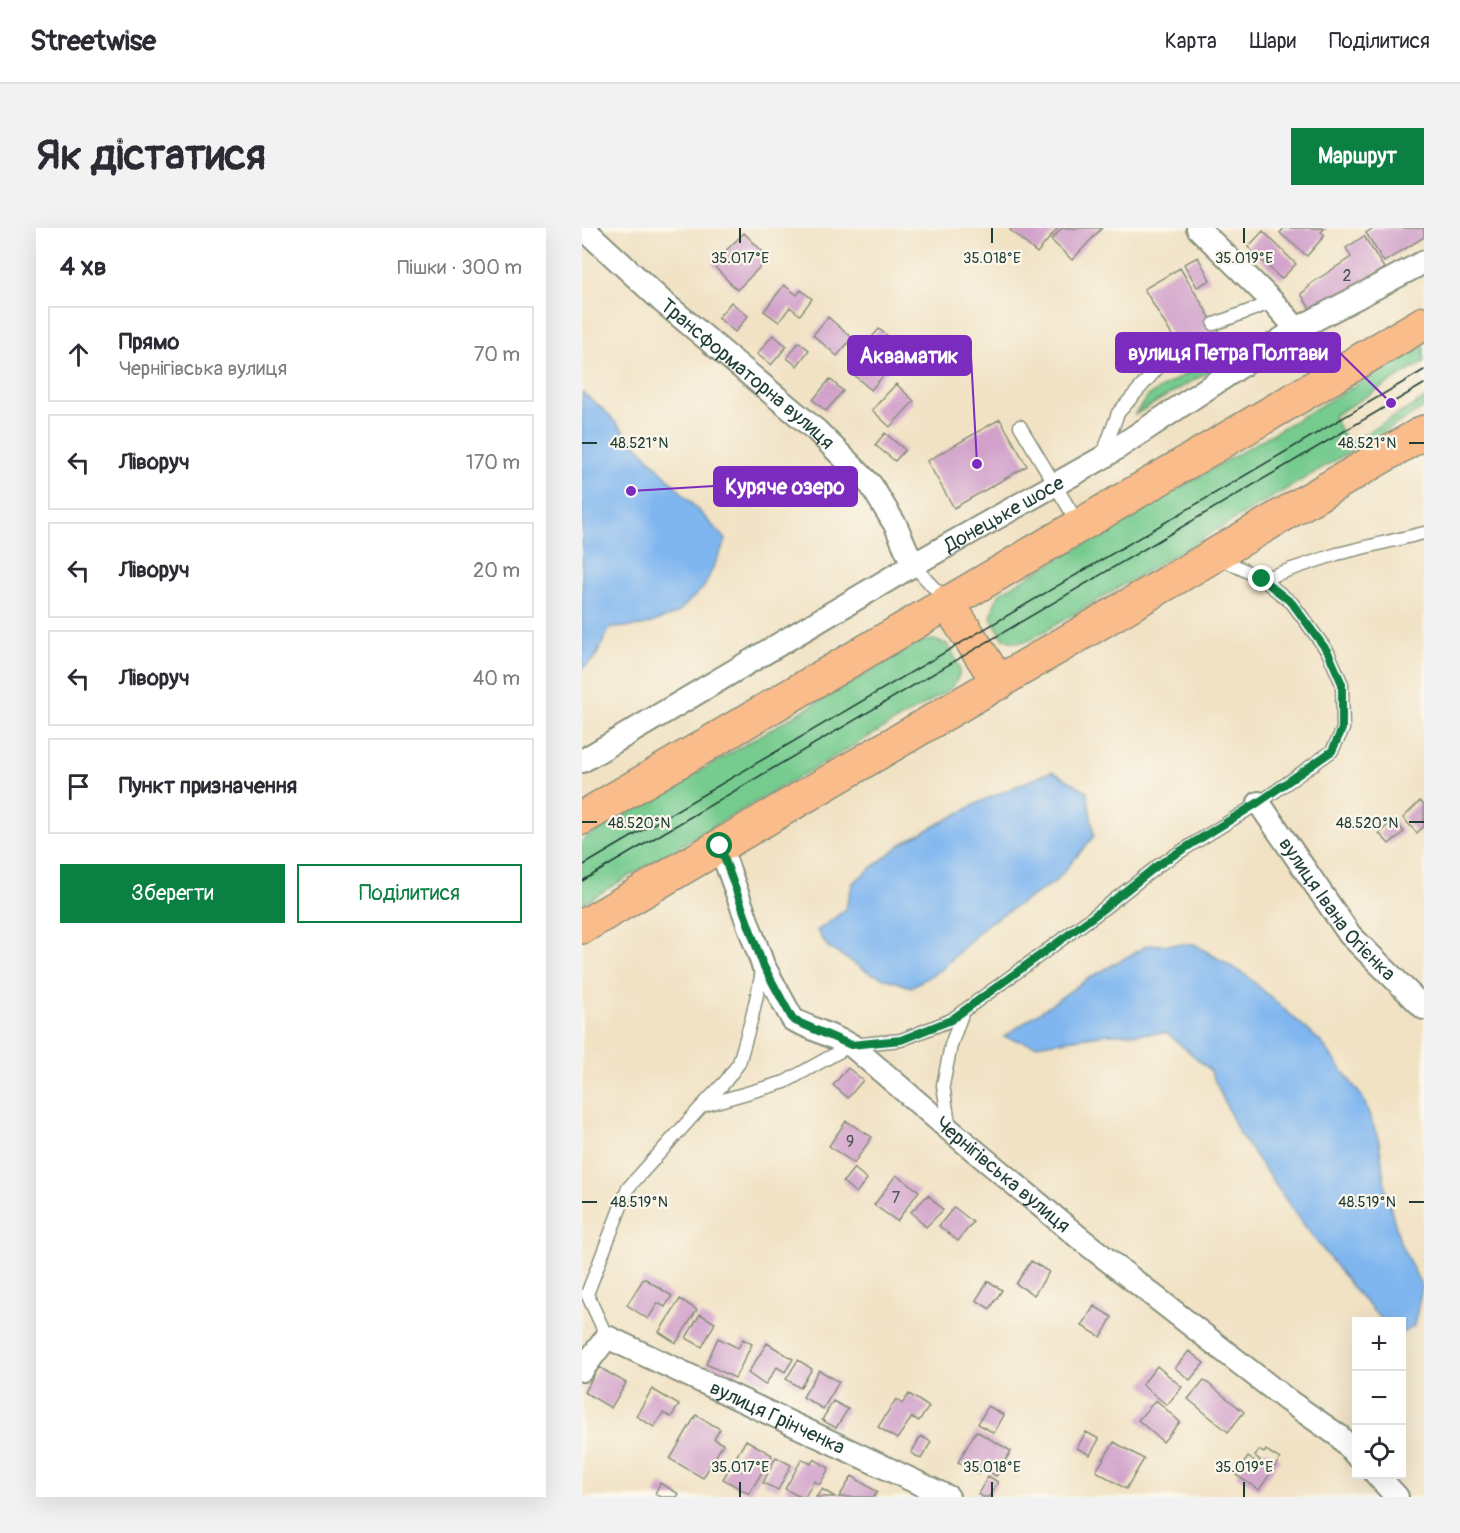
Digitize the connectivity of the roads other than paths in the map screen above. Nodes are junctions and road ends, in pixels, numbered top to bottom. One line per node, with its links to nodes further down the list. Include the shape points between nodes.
1 (583, 228): 17 (street, Трансформаторна вулиця, via 663,302 817,431 871,485 896,526)
2 (1198, 228): 4 (street)
3 (1424, 262): 7 (street, Донецьке шосе)
4 (1273, 302): 6 (lane); 7 (street)
5 (1424, 323): 9 (highway)
6 (1214, 324)
7 (1297, 329): 9 (street); 12 (street, Донецьке шосе)
8 (1178, 345): 12 (lane, via 1118,413)
9 (1331, 378): 14 (highway)
10 (1020, 426): 13 (lane)
11 (1424, 432): 16 (highway)
12 (1102, 458): 13 (street, Донецьке шосе)
13 (1055, 485): 14 (lane); 17 (street, Донецьке шосе)
14 (1079, 526): 19 (highway)
15 (1424, 533): 18 (lane, via 1337,554)
16 (1214, 556): 18 (lane); 20 (highway)
17 (913, 565): 19 (lane); 21 (street, Донецьке шосе)
18 (1262, 579): 22 (lane, via 1292,603 1328,652 1342,684 1342,729 1332,751)
19 (947, 602): 20 (highway); 23 (highway)
20 (999, 683): 24 (highway)
21 (582, 761)
22 (1259, 802): 27 (street, вулиця Івана Огієнка, via 1350,935); 28 (lane, via 1158,865)
23 (582, 818)
24 (720, 846): 25 (highway); 26 (street, Чернігівська вулиця)
25 (582, 927)
26 (763, 965): 29 (street, Чернігівська вулиця, via 793,1020); 30 (lane, via 739,1063)
27 (1424, 1008)
28 (963, 1011): 29 (lane, via 951,1020 901,1040); 31 (lane, via 943,1085)
29 (851, 1045): 30 (lane, via 785,1082); 31 (street, Чернігівська вулиця)
30 (702, 1106): 32 (lane, via 628,1188)
31 (951, 1131): 35 (street, Чернігівська вулиця, via 1082,1240 1339,1436)
32 (585, 1292): 33 (lane)
33 (607, 1337): 34 (street); 37 (street, вулиця Грінченка)
34 (582, 1370)
35 (1352, 1451)
36 (1381, 1479): 38 (street)
37 (948, 1497)
38 (1397, 1497)

